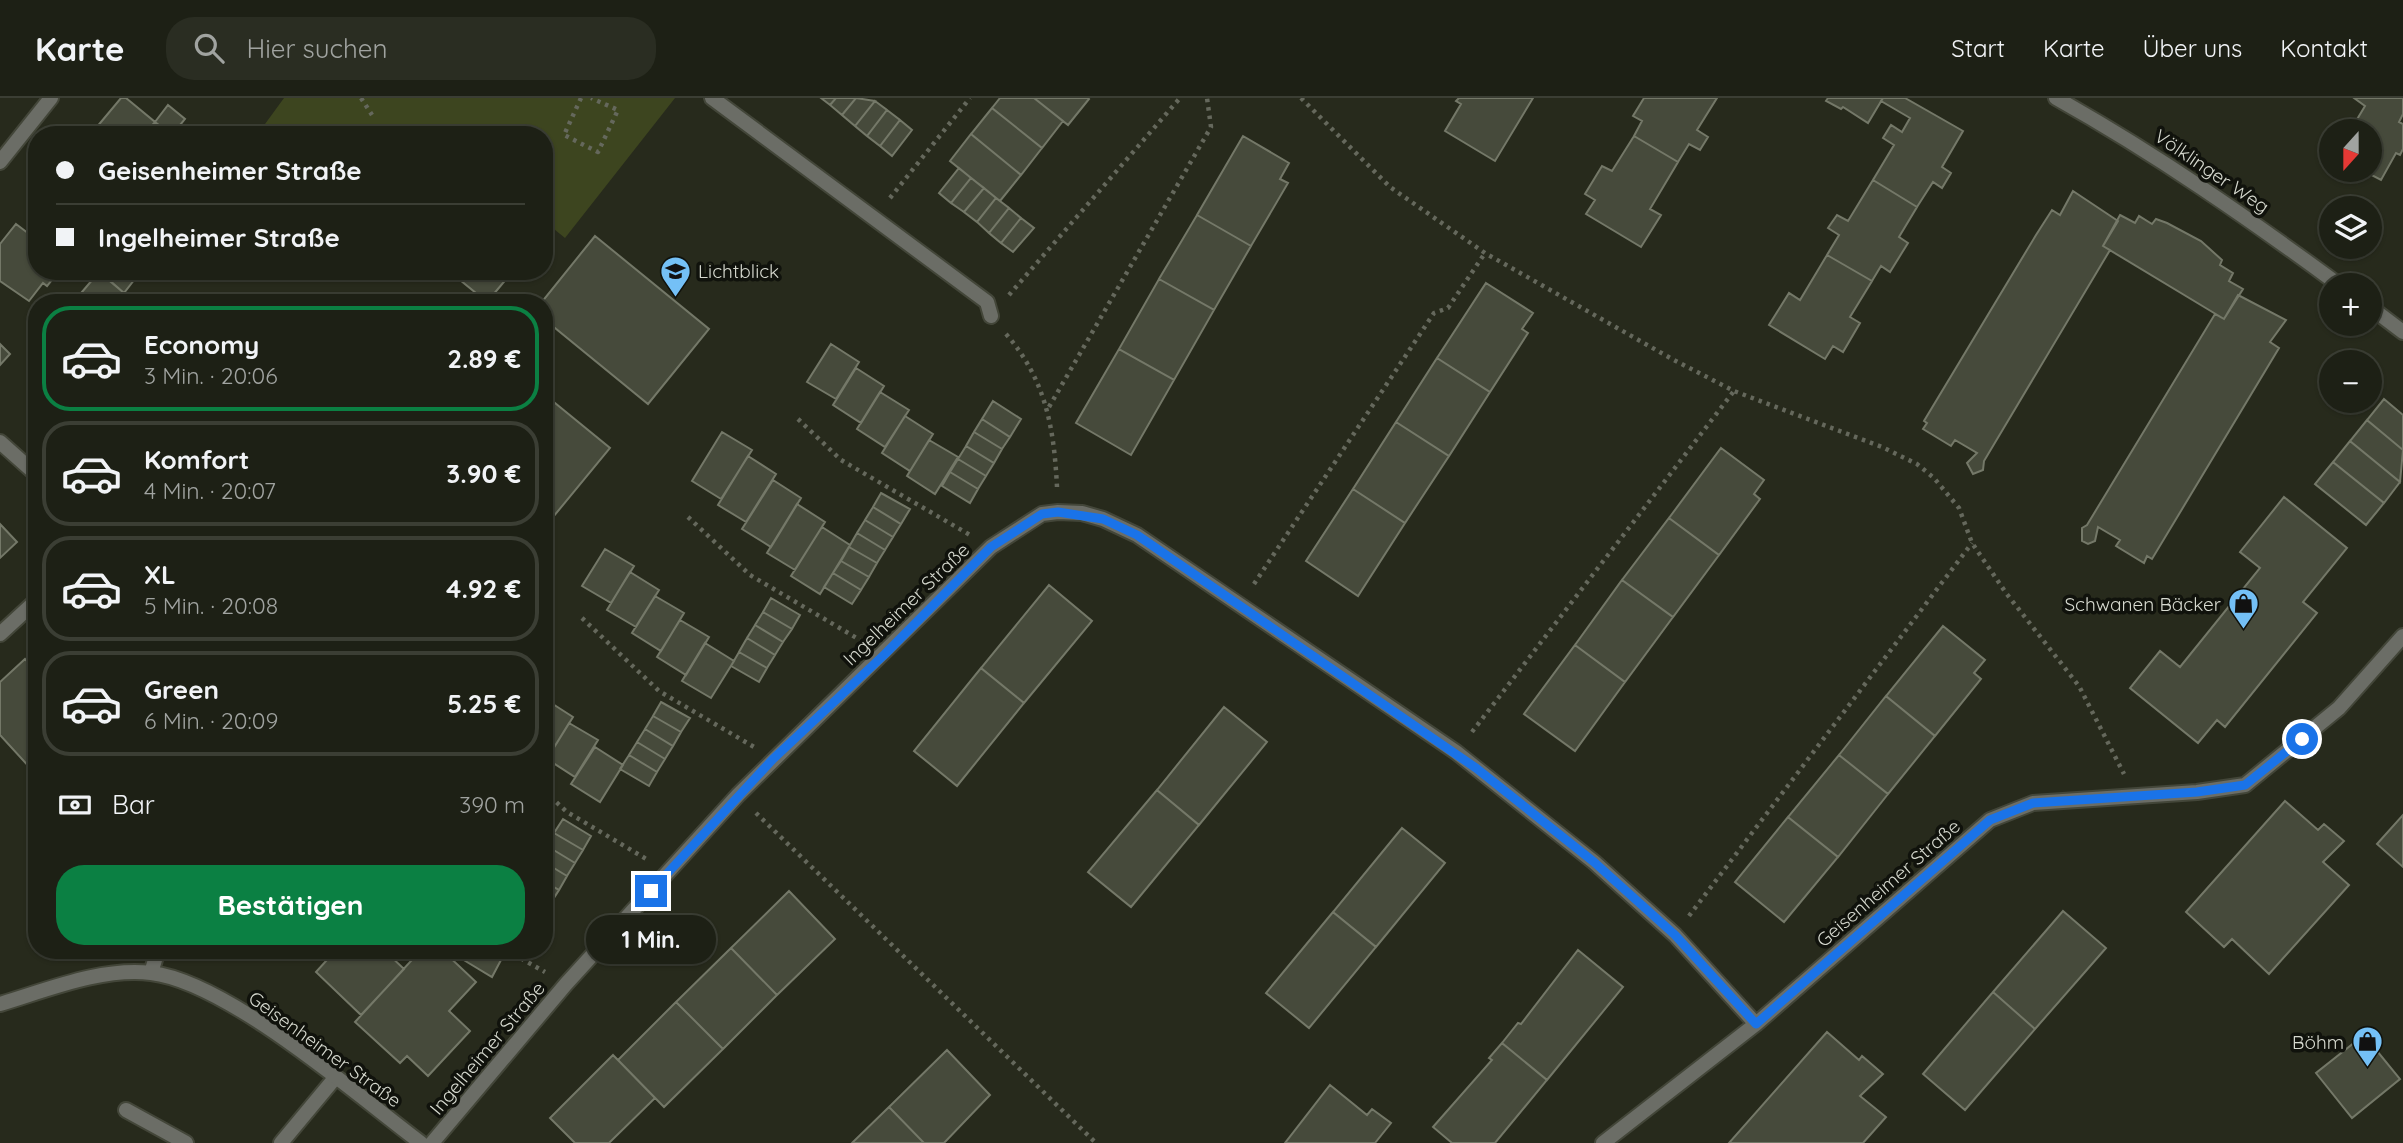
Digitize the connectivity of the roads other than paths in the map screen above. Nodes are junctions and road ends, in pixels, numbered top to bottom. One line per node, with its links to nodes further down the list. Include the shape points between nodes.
1 (51, 98): 4 (street)
2 (712, 98): 8 (street, via 987,302)
3 (2056, 98): 7 (street, Völklinger Weg, via 2158,158)
4 (29, 126)
5 (28, 127): 6 (street)
6 (0, 162)
7 (2323, 273)
8 (991, 316)
9 (2382, 316): 10 (street)
10 (2403, 332)
11 (0, 442): 12 (street)
12 (28, 467)
13 (28, 608): 14 (street)
14 (0, 634)
15 (2403, 636): 19 (street, Geisenheimer Straße, via 2339,709 2245,785 2033,803 1990,820)
16 (155, 959): 17 (street)
17 (151, 973): 18 (street, Geisenheimer Straße, via 106,975); 20 (street, Geisenheimer Straße, via 209,993 261,1023)
18 (0, 1004)
19 (1756, 1024): 25 (street, Ingelheimer Straße, via 1675,935 1594,862 1456,752 1137,535 1103,519 1058,512 1042,514 991,547 773,759 566,984); 26 (street, Geisenheimer Straße)
20 (335, 1078): 23 (street); 24 (street, Geisenheimer Straße)
21 (127, 1110): 22 (street)
22 (186, 1143)
23 (281, 1143)
24 (421, 1143)
25 (432, 1143)
26 (1604, 1143)

